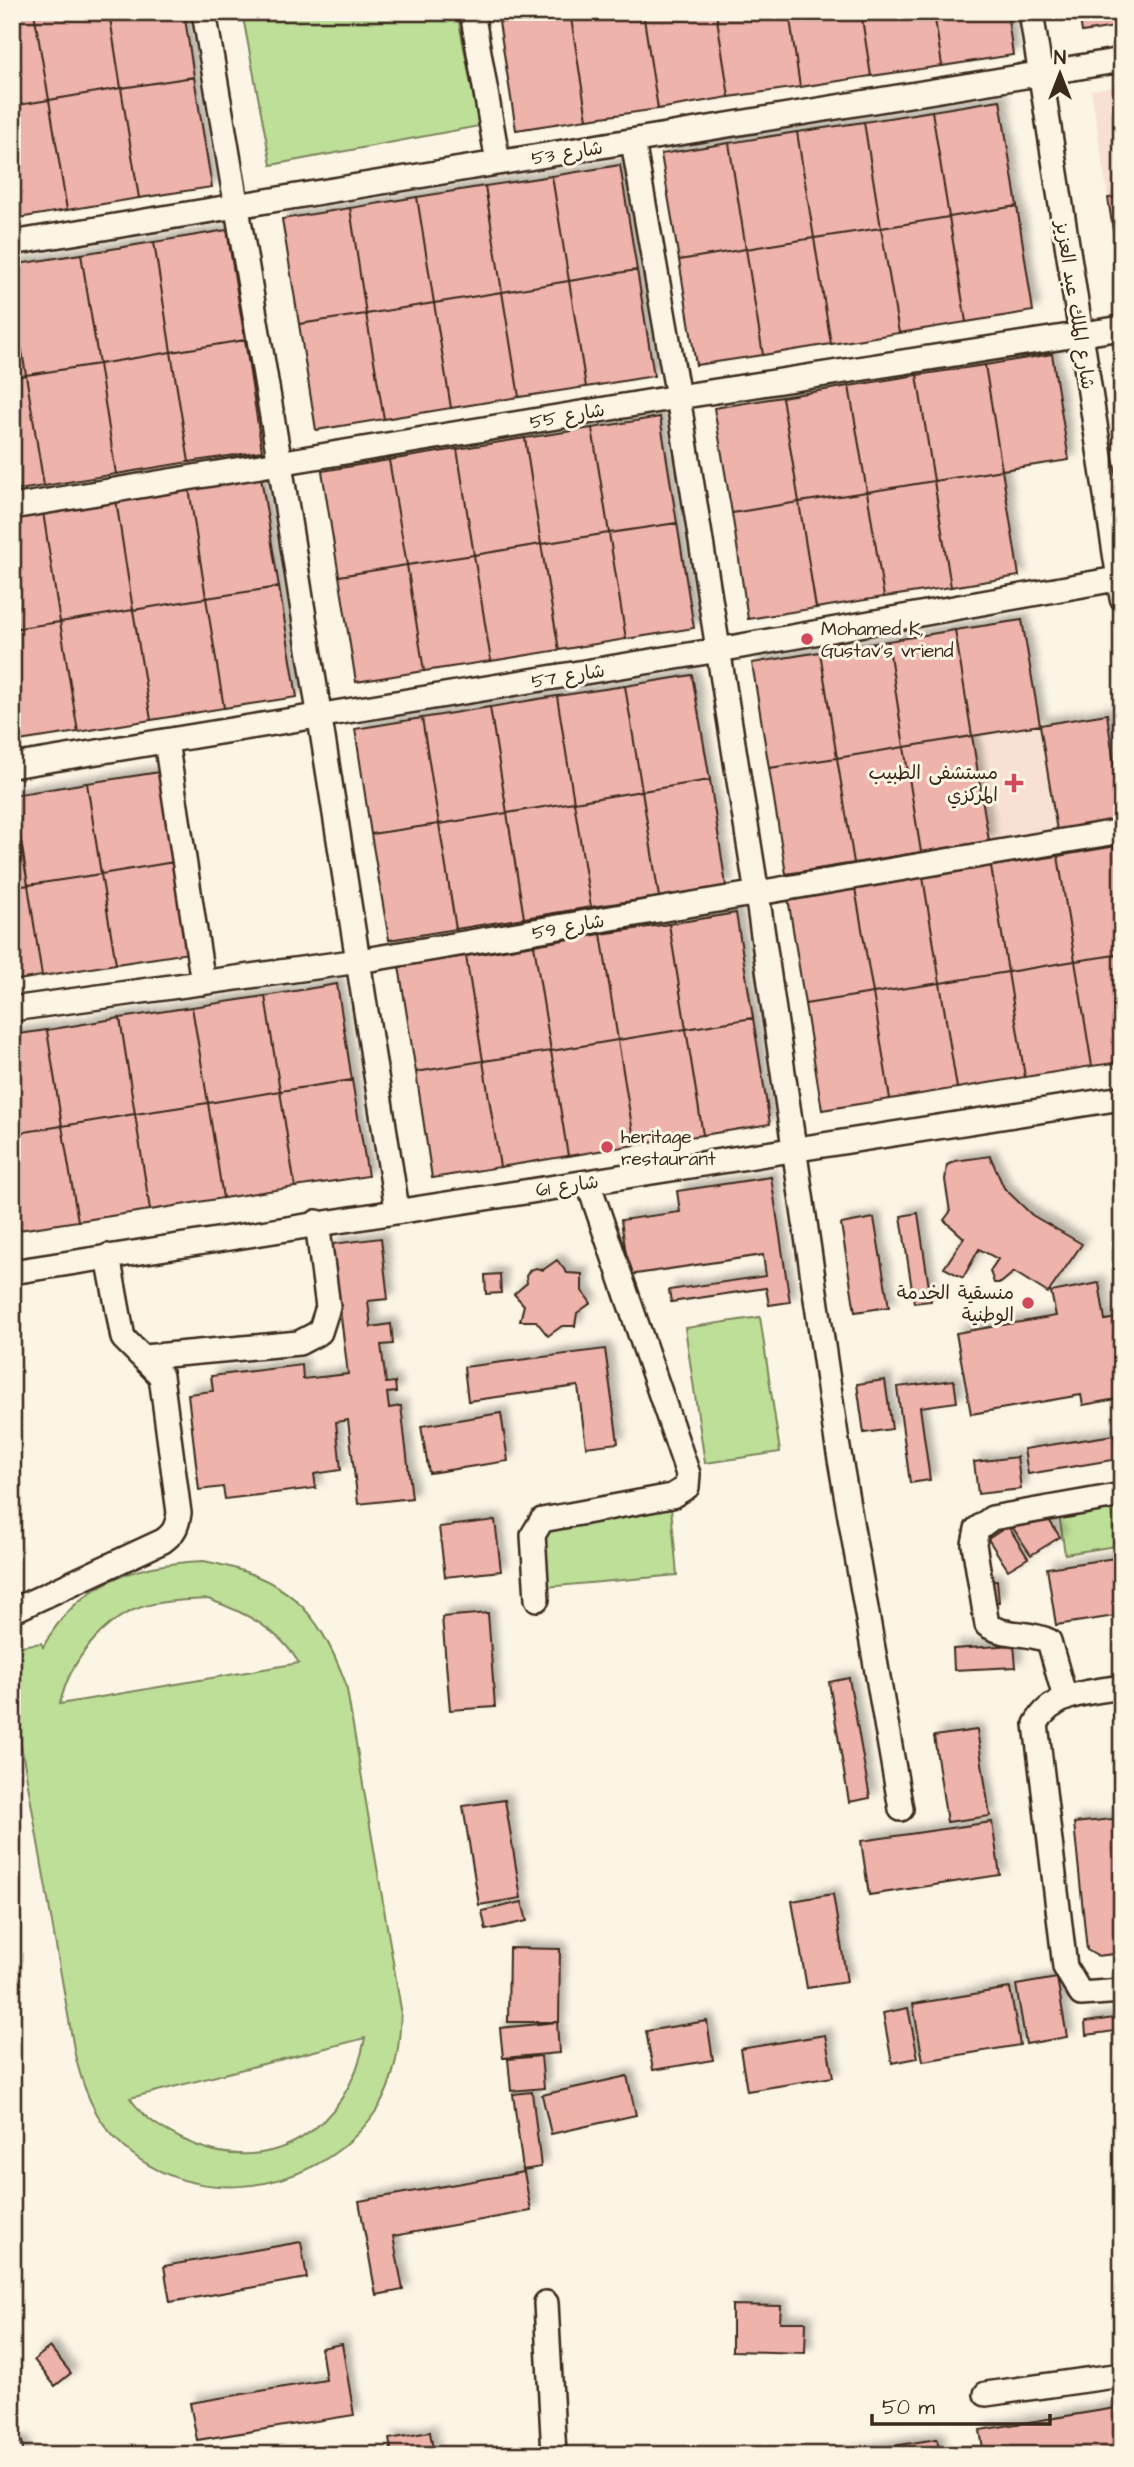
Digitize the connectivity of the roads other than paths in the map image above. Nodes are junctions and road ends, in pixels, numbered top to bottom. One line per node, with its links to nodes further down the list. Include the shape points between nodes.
1 (204, 12): 8 (street)
2 (472, 12): 7 (street)
3 (1031, 12): 5 (street, شارع الملك عبد العزيز)
4 (1122, 60): 5 (street, شارع 53)
5 (1039, 74): 6 (street, شارع 53); 11 (street, شارع الملك عبد العزيز)
6 (633, 142): 7 (street, شارع 53); 12 (street)
7 (498, 162): 8 (street, شارع 53)
8 (238, 207): 9 (street, شارع 53); 13 (street)
9 (12, 243)
10 (1122, 328): 11 (street, شارع 55)
11 (1081, 334): 12 (street, شارع 55); 15 (street, شارع الملك عبد العزيز)
12 (678, 397): 13 (street, شارع 55); 16 (street)
13 (280, 464): 14 (street, شارع 55); 17 (street)
14 (12, 507)
15 (1121, 585): 16 (street, شارع 57)
16 (719, 650): 17 (street, شارع 57); 21 (street)
17 (319, 716): 18 (street, شارع 57); 22 (street)
18 (166, 741): 19 (street, شارع 57); 23 (street)
19 (12, 766)
20 (1122, 831): 21 (street, شارع 59)
21 (757, 894): 22 (street, شارع 59); 26 (street)
22 (359, 961): 23 (street, شارع 59); 28 (street)
23 (203, 982): 24 (street, شارع 59)
24 (12, 1009)
25 (1122, 1098): 26 (street, شارع 61)
26 (795, 1152): 27 (street, شارع 61); 38 (street, via 837,1442)
27 (587, 1182): 28 (street, شارع 61); 34 (street, via 688,1474 687,1487 672,1496 542,1520 533,1535)
28 (397, 1209): 29 (street, شارع 61)
29 (317, 1222): 30 (street, شارع 61); 32 (street, via 328,1307 320,1332 299,1343)
30 (108, 1256): 31 (street, شارع 61); 32 (street, via 123,1338)
31 (12, 1272)
32 (144, 1357): 35 (street, via 162,1376 179,1513 173,1533)
33 (1122, 1495): 37 (street, via 992,1518 977,1529 974,1544 987,1625 996,1631 1038,1635 1049,1641)
34 (537, 1599)
35 (12, 1611)
36 (1122, 1687): 37 (street)
37 (1065, 1698): 39 (street, via 1043,1710 1036,1724 1065,1967 1081,1994)
38 (901, 1809)
39 (1122, 1991)
40 (546, 2303): 43 (street)
41 (1122, 2375): 42 (street)
42 (986, 2394)
43 (554, 2455)

